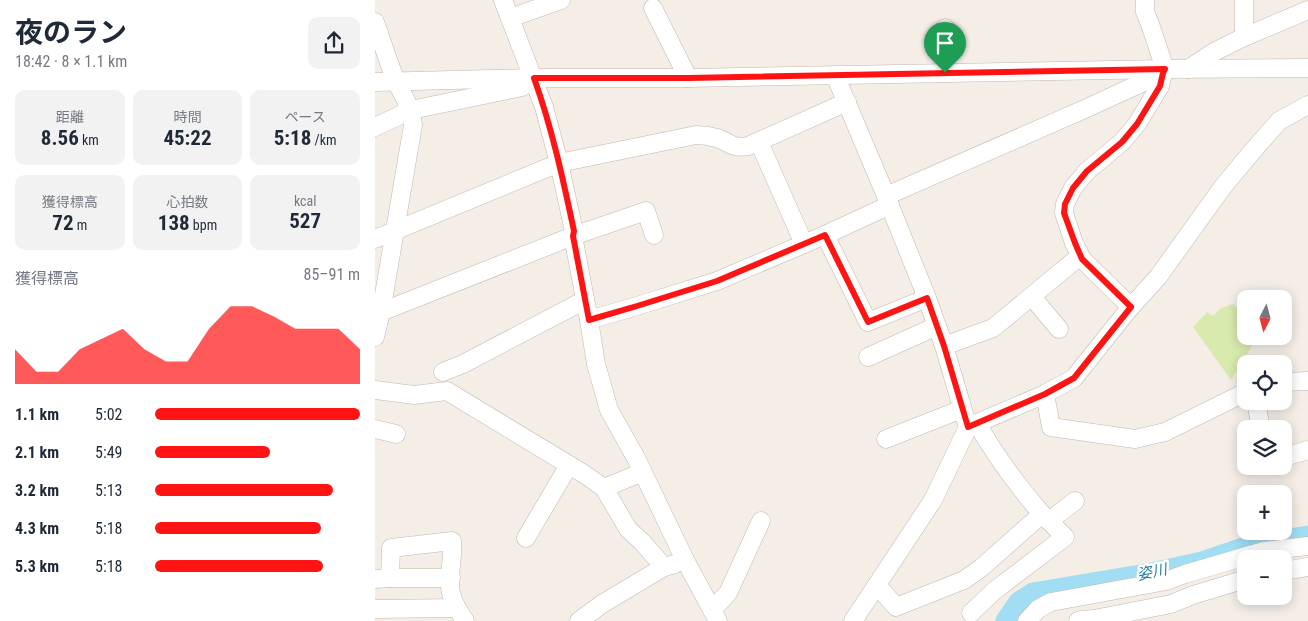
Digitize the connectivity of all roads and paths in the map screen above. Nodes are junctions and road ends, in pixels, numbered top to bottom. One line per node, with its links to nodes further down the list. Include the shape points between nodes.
1 (503, 0): 7 (street)
2 (561, 0): 7 (street)
3 (1145, 0): 13 (street, via 1145,12)
4 (1244, 0): 10 (street)
5 (653, 8): 17 (street)
6 (1308, 10): 10 (street)
7 (510, 18): 16 (street)
8 (375, 22): 19 (street)
9 (945, 28): 14 (street)
10 (1244, 37): 12 (street)
11 (1308, 68): 12 (street)
12 (1188, 69): 13 (street)
13 (1164, 71): 14 (street); 26 (street); 33 (street, via 1160,86 1137,124 1122,142 1087,171 1065,204 1064,213)
14 (945, 73): 15 (street)
15 (835, 75): 17 (street); 20 (street)
16 (534, 78): 17 (street); 19 (street); 22 (street, via 522,87); 25 (street)
17 (689, 78)
18 (375, 82): 19 (street)
19 (397, 82): 22 (street)
20 (847, 102): 24 (street); 26 (street)
21 (1308, 105): 37 (street, via 1279,121 1250,154 1158,277)
22 (411, 110): 23 (street); 27 (street, via 413,125)
23 (375, 127)
24 (759, 142): 25 (street, via 739,148 718,138 696,135); 32 (street)
25 (559, 163): 27 (street); 30 (street)
26 (888, 201): 29 (street); 35 (street)
27 (395, 231): 31 (street); 38 (street)
28 (653, 235): 30 (street, via 646,211)
29 (825, 235): 32 (street); 35 (street, via 868,322)
30 (573, 236): 36 (street); 38 (street)
31 (375, 239)
32 (804, 244): 39 (street, via 717,281)
33 (1080, 256): 34 (street); 37 (street)
34 (1032, 297): 41 (street); 43 (street, via 993,328)
35 (927, 298): 40 (street)
36 (585, 300): 39 (street); 45 (street)
37 (1131, 307): 49 (street, via 1074,378)
38 (381, 312): 42 (street)
39 (589, 320): 59 (street, via 595,364 609,410)
40 (937, 326): 43 (street); 44 (street)
41 (1059, 329)
42 (375, 336)
43 (944, 346): 51 (street)
44 (868, 357)
45 (443, 372)
46 (1292, 382): 47 (street)
47 (1308, 382)
48 (375, 390): 58 (street, via 414,395 447,391)
49 (1045, 394): 50 (street, via 1051,427 1135,439 1165,432); 52 (street)
50 (1237, 396)
51 (963, 409): 52 (street); 55 (street)
52 (973, 425): 62 (street); 73 (street, via 933,500)
53 (375, 429): 54 (street)
54 (396, 434)
55 (886, 439)
56 (1308, 450): 57 (street)
57 (1292, 455)
58 (569, 465): 60 (street); 64 (street)
59 (643, 472): 60 (street); 66 (street)
60 (604, 488): 68 (street, via 629,529)
61 (1075, 501): 62 (street)
62 (1046, 518): 73 (street, via 964,580 896,607); 75 (street, via 1065,537 994,591)
63 (761, 521): 78 (street)
64 (526, 538)
65 (1308, 546): 79 (street, via 1264,551 1166,581 1051,602)
66 (685, 560): 68 (street); 78 (street)
67 (1308, 567): 69 (street)
68 (665, 568): 76 (street)
69 (1292, 570)
70 (383, 578): 71 (street); 71 (street, via 391,548 451,541)
71 (451, 578): 77 (street, via 451,593)
72 (1237, 582): 82 (street, via 1171,604)
73 (877, 585): 81 (street)
74 (375, 609): 77 (street)
75 (971, 613)
76 (599, 614): 80 (street)
77 (461, 615)
78 (715, 616)
79 (1035, 617)
80 (579, 621)
81 (853, 621)
82 (1078, 621)

